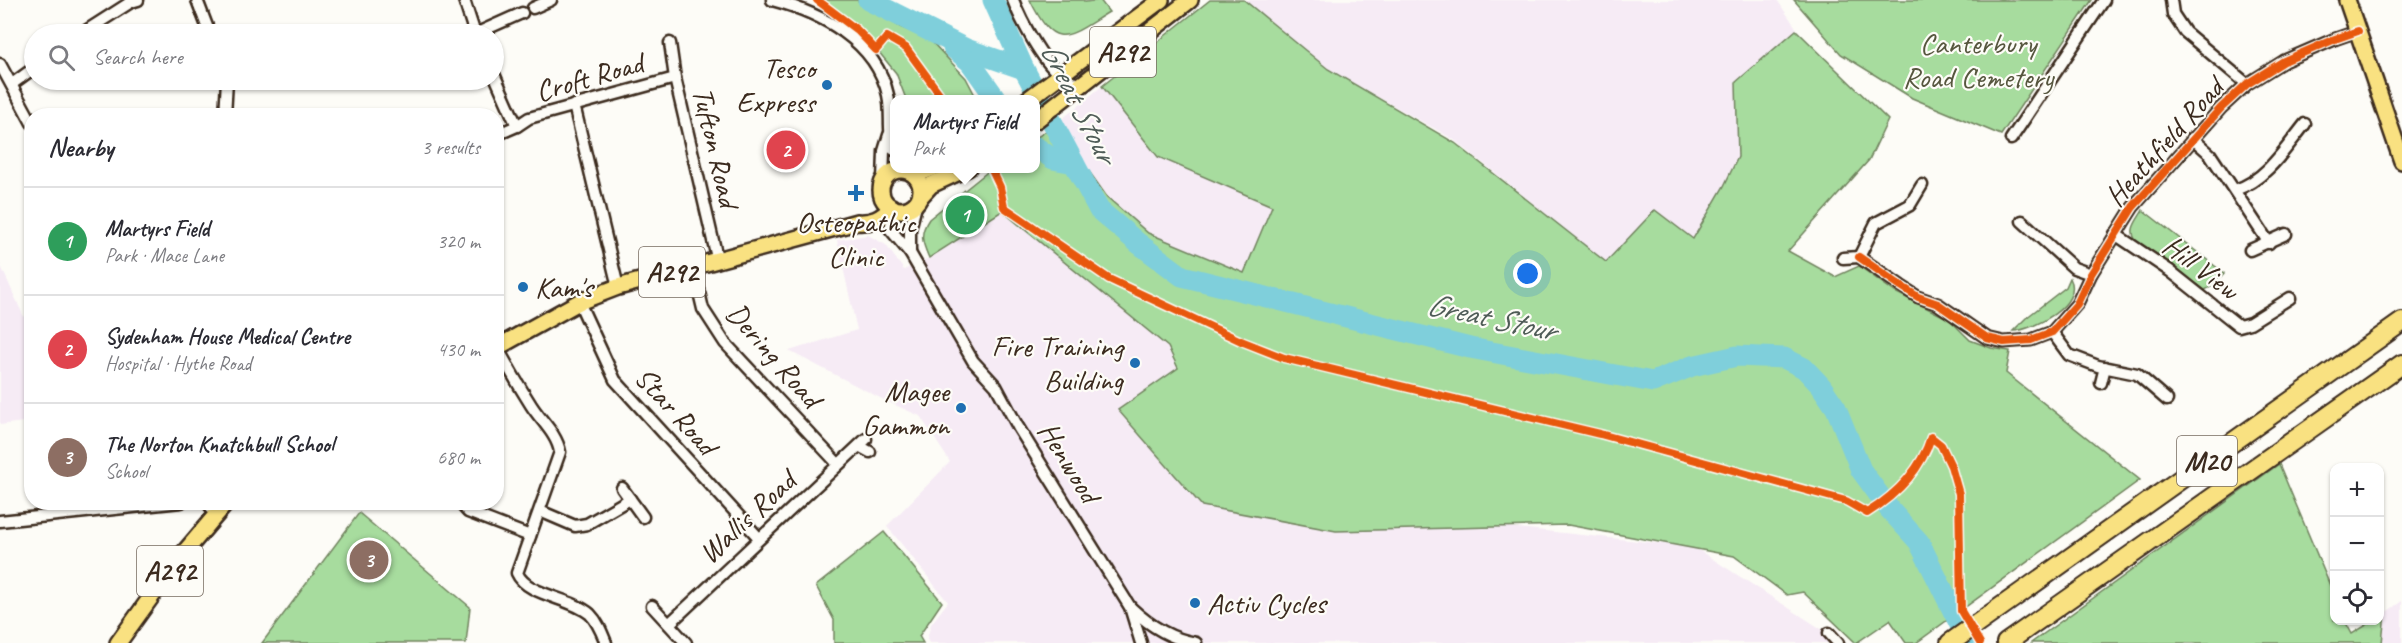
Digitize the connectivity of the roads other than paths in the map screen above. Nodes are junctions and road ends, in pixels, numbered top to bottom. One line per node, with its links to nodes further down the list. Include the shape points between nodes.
1 (197, 0): 13 (street)
2 (464, 0): 14 (street)
3 (772, 0): 35 (street, via 840,27 868,57 885,83)
4 (1013, 0): 21 (street)
5 (1161, 0): 21 (main road, A292)
6 (1190, 0): 24 (main road, A292)
7 (2104, 0): 37 (street)
8 (2171, 0): 23 (street, Heathfield Road, via 2173,14 2185,32)
9 (2347, 0): 16 (main road)
10 (133, 1): 12 (street)
11 (522, 13): 15 (street)
12 (97, 24)
13 (206, 24)
14 (472, 24)
15 (497, 24)
16 (2358, 31): 23 (street, Heathfield Road, via 2284,61); 38 (main road)
17 (670, 43): 20 (street, Tufton Road)
18 (0, 64): 22 (street)
19 (24, 75): 22 (street)
20 (675, 78): 28 (street, Croft Road); 57 (street, Tufton Road)
21 (1054, 79): 24 (street); 27 (main road, A292)
22 (12, 84): 29 (street)
23 (2247, 84): 36 (street, Heathfield Road)
24 (1080, 85): 31 (main road, A292)
25 (226, 90): 30 (street)
26 (501, 90): 33 (street)
27 (1032, 95)
28 (574, 105): 33 (street, Croft Road, via 530,118); 60 (street)
29 (24, 108)
30 (225, 108)
31 (1040, 116)
32 (2305, 124): 44 (street, via 2250,185)
33 (517, 126): 34 (street, Croft Road)
34 (504, 132)
35 (890, 135): 43 (street, via 884,151)
36 (2192, 138): 44 (street, Hill View, via 2210,154); 50 (street, Heathfield Road)
37 (2011, 139)
38 (2402, 161)
39 (892, 173): 43 (main road, via 886,176)
40 (912, 173): 45 (main road, via 921,185)
41 (957, 173): 45 (main road, via 931,185)
42 (1922, 185): 55 (street, via 1910,205 1876,223)
43 (882, 188): 46 (main road); 48 (main road, A292, via 876,207)
44 (2235, 190): 52 (street, Hill View)
45 (918, 200): 46 (main road, via 907,209); 54 (street, via 910,229)
46 (893, 208): 48 (main road, A292, via 884,216); 49 (street)
47 (2022, 221): 59 (street, via 2074,268)
48 (863, 223): 49 (street); 57 (main road, A292)
49 (890, 229): 54 (street, Henwood)
50 (2115, 234): 59 (street, Heathfield Road); 61 (street, Hill View, via 2170,271 2239,326)
51 (2286, 234): 52 (street, Hill View)
52 (2269, 243): 53 (street, Hill View)
53 (2250, 250)
54 (910, 253): 84 (street, Henwood, via 973,361 996,386)
55 (1858, 256): 56 (street); 64 (street, via 1988,338 2004,342 2031,340)
56 (1843, 258)
57 (718, 262): 58 (main road, A292)
58 (693, 267): 60 (main road, A292); 72 (street, Dering Road, via 703,309 725,343)
59 (2091, 274): 64 (street, Heathfield Road, via 2077,304)
60 (618, 287): 62 (main road, A292)
61 (2290, 298)
62 (579, 302): 65 (main road, A292); 82 (street, Star Road, via 615,380)
63 (2402, 322): 93 (highway, M20)
64 (2052, 332): 68 (street, via 2069,355)
65 (504, 343)
66 (504, 359): 78 (street, via 535,411 558,440 560,452)
67 (2402, 364): 94 (highway, M20)
68 (2105, 367): 69 (street); 70 (street, via 2137,374)
69 (2102, 382)
70 (2167, 400)
71 (870, 452): 72 (street, Wallis Road, via 862,442)
72 (838, 464): 82 (street, Wallis Road)
73 (622, 488): 74 (street)
74 (630, 499): 78 (street, via 587,524 575,526); 79 (street)
75 (105, 510): 80 (street)
76 (210, 510): 87 (main road, A292)
77 (466, 510): 81 (street)
78 (540, 511): 81 (street)
79 (643, 517)
80 (0, 521)
81 (530, 536): 88 (street, via 517,573 520,581 579,606 591,615)
82 (759, 538): 85 (street, Wallis Road)
83 (652, 606): 85 (street)
84 (1130, 607): 90 (street, Henwood); 91 (street, Henwood, via 1155,628)
85 (669, 624): 89 (street)
86 (1829, 633): 92 (street)
87 (118, 643)
88 (606, 643)
89 (686, 643)
90 (1141, 643)
91 (1188, 643)
92 (1838, 643)
93 (1950, 643)
94 (2006, 643)

